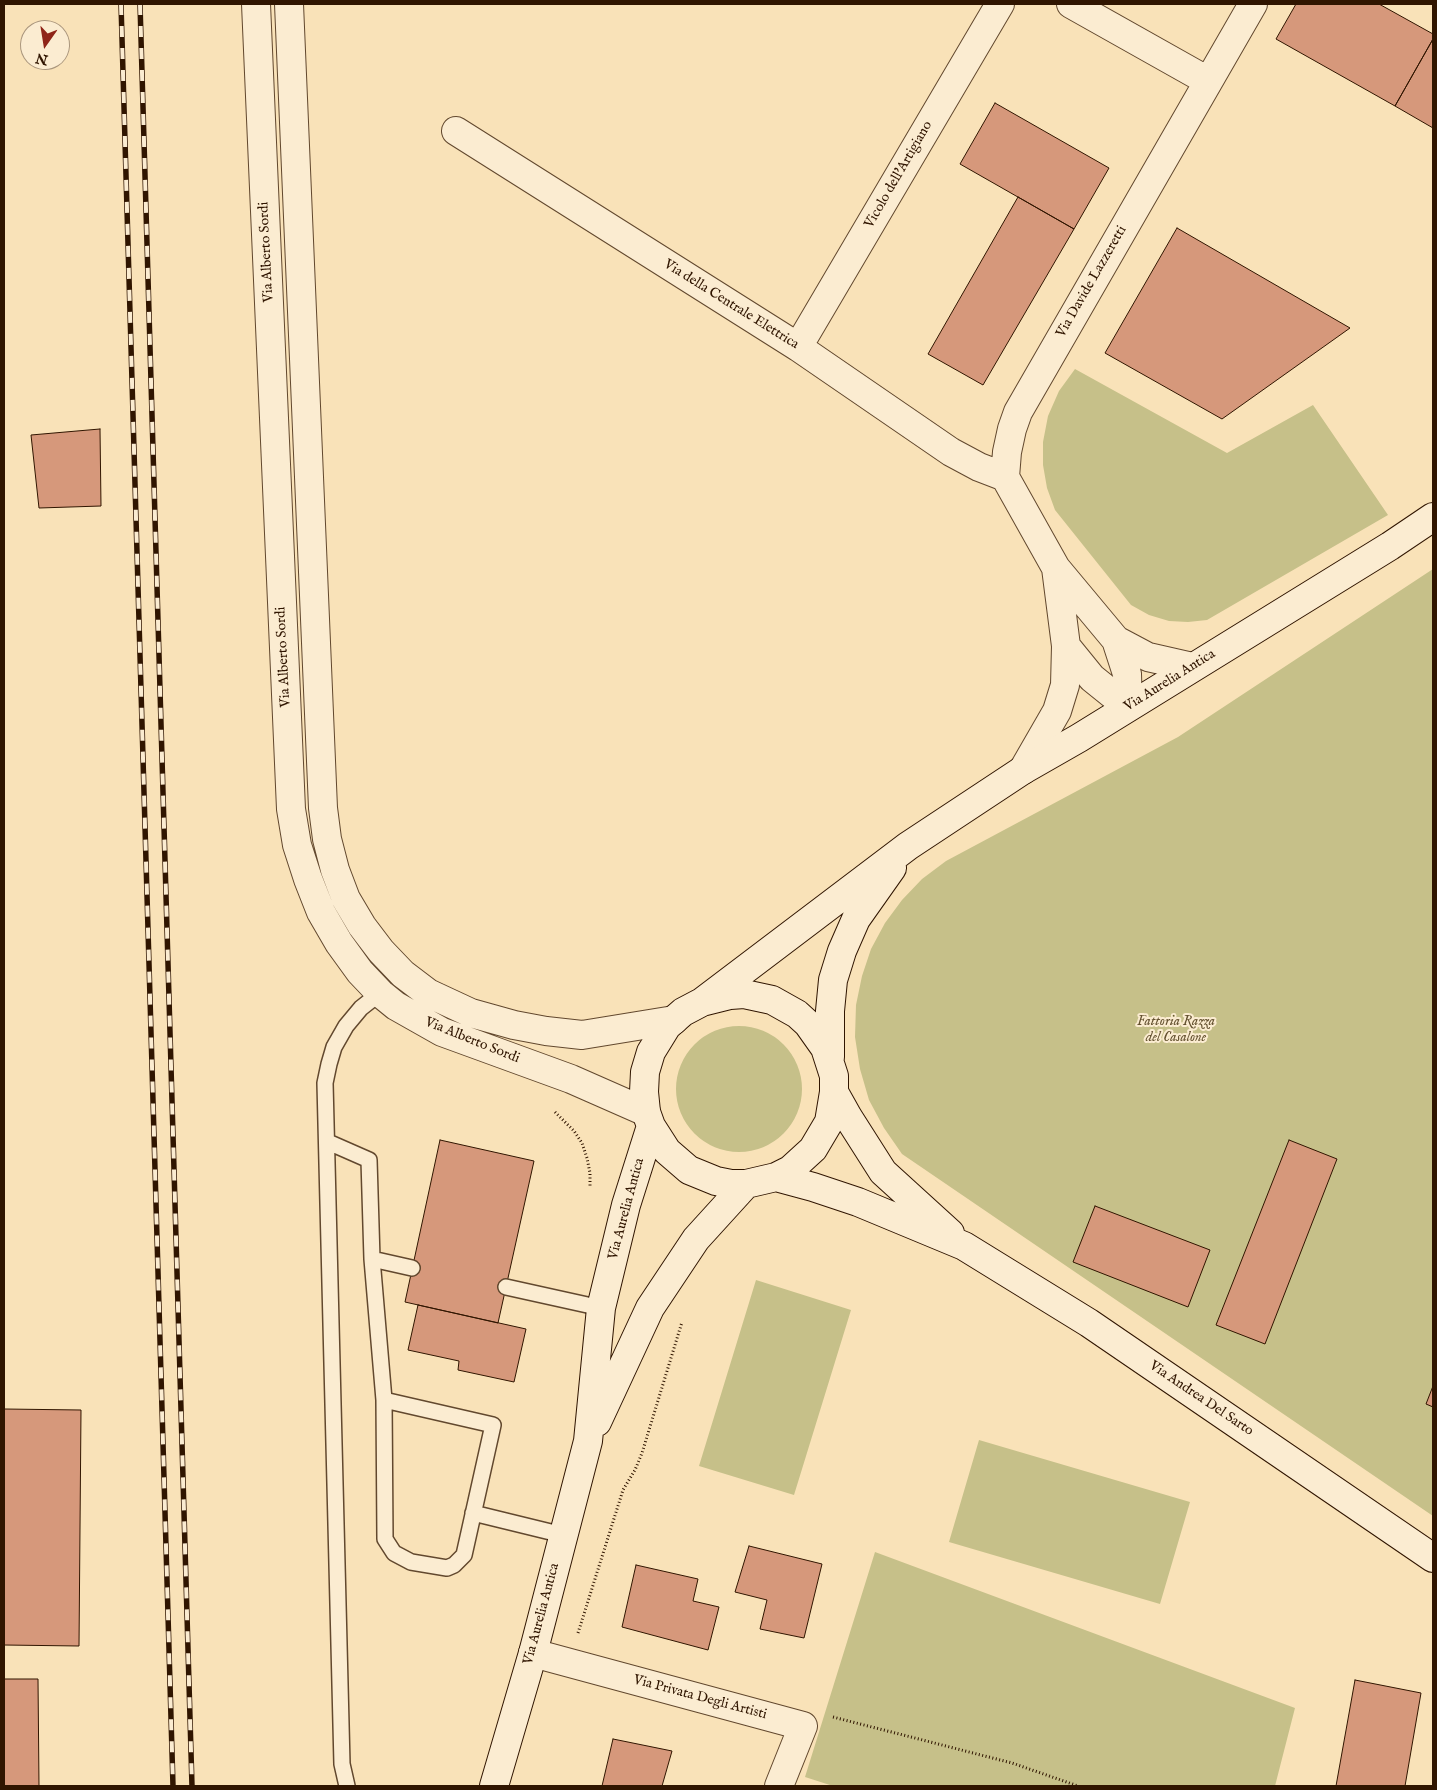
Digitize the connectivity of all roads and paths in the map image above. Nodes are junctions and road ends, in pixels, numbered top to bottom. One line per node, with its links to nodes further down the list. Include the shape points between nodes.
1 (256, 4): 18 (street, Via Alberto Sordi, via 291,809 300,853 321,912 360,972)
2 (289, 4): 20 (street, Via Alberto Sordi, via 323,808 335,870 346,899 362,926 403,974 428,994 514,1025 582,1035)
3 (1000, 4): 8 (street, Vicolo dell'Artigiano)
4 (1071, 4): 6 (street)
5 (1253, 4): 6 (street, Via Davide Lazzeretti)
6 (1208, 81): 9 (street, Via Davide Lazzeretti, via 1018,412 1007,452)
7 (456, 131): 8 (street, Via della Centrale Elettrica)
8 (798, 347): 9 (street, Via della Centrale Elettrica, via 951,452)
9 (1005, 477): 11 (street)
10 (1433, 517): 14 (street, Via Aurelia Antica)
11 (1056, 568): 12 (street); 13 (street)
12 (1116, 640): 14 (street, via 1148,657); 15 (street, via 1128,674)
13 (1066, 646): 15 (street, via 1092,678); 16 (street, via 1065,685 1058,711)
14 (1192, 668): 15 (street, Via Aurelia Antica)
15 (1128, 707): 16 (street, Via Aurelia Antica)
16 (1023, 770): 17 (street, Via Aurelia Antica)
17 (908, 846): 19 (street, Via Aurelia Antica); 21 (street, Via Aurelia Antica, via 856,919 842,951 833,980)
18 (380, 993): 24 (street, Via Alberto Sordi, via 442,1032 570,1079); 25 (lane, via 361,1008 334,1047 325,1083)
19 (702, 1002): 20 (street, Via Aurelia Antica); 21 (street, Via Aurelia Antica, via 744,994 772,1000 798,1014 808,1024)
20 (674, 1020): 24 (street, Via Aurelia Antica, via 661,1035 648,1062 644,1082)
21 (830, 1061): 22 (street, Via Aurelia Antica)
22 (834, 1092): 26 (street, Via Aurelia Antica, via 829,1122 822,1136 802,1160); 29 (street, Via Andrea Del Sarto, via 883,1172)
23 (555, 1112): 28 (path, via 582,1143 590,1173)
24 (649, 1119): 27 (street, Via Aurelia Antica, via 667,1151 689,1170 716,1181); 33 (street, Via Aurelia Antica)
25 (328, 1142): 30 (lane, via 369,1160); 43 (lane, via 342,1764)
26 (776, 1177): 27 (street, Via Aurelia Antica); 29 (street, Via Andrea Del Sarto, via 858,1202)
27 (746, 1184): 36 (street, Via Aurelia Antica, via 696,1240 650,1308)
28 (590, 1188)
29 (964, 1246): 39 (street, Via Andrea Del Sarto, via 1089,1323)
30 (372, 1259): 31 (lane); 35 (lane)
31 (412, 1268)
32 (506, 1288): 33 (lane)
33 (601, 1308): 36 (street, Via Aurelia Antica)
34 (684, 1314): 40 (path, via 642,1453 623,1490)
35 (384, 1400): 37 (lane, via 492,1425); 37 (lane, via 386,1539 394,1553 411,1562 446,1568 454,1565 464,1555)
36 (588, 1441): 38 (street, Via Aurelia Antica)
37 (473, 1513): 38 (lane)
38 (563, 1535): 41 (street, Via Aurelia Antica)
39 (1433, 1558)
40 (578, 1636)
41 (533, 1653): 44 (street, Via Aurelia Antica); 45 (street, Via Privata Degli Artisti, via 804,1726)
42 (828, 1716): 46 (path, via 1012,1763)
43 (347, 1786)
44 (494, 1786)
45 (778, 1786)
46 (1078, 1786)

